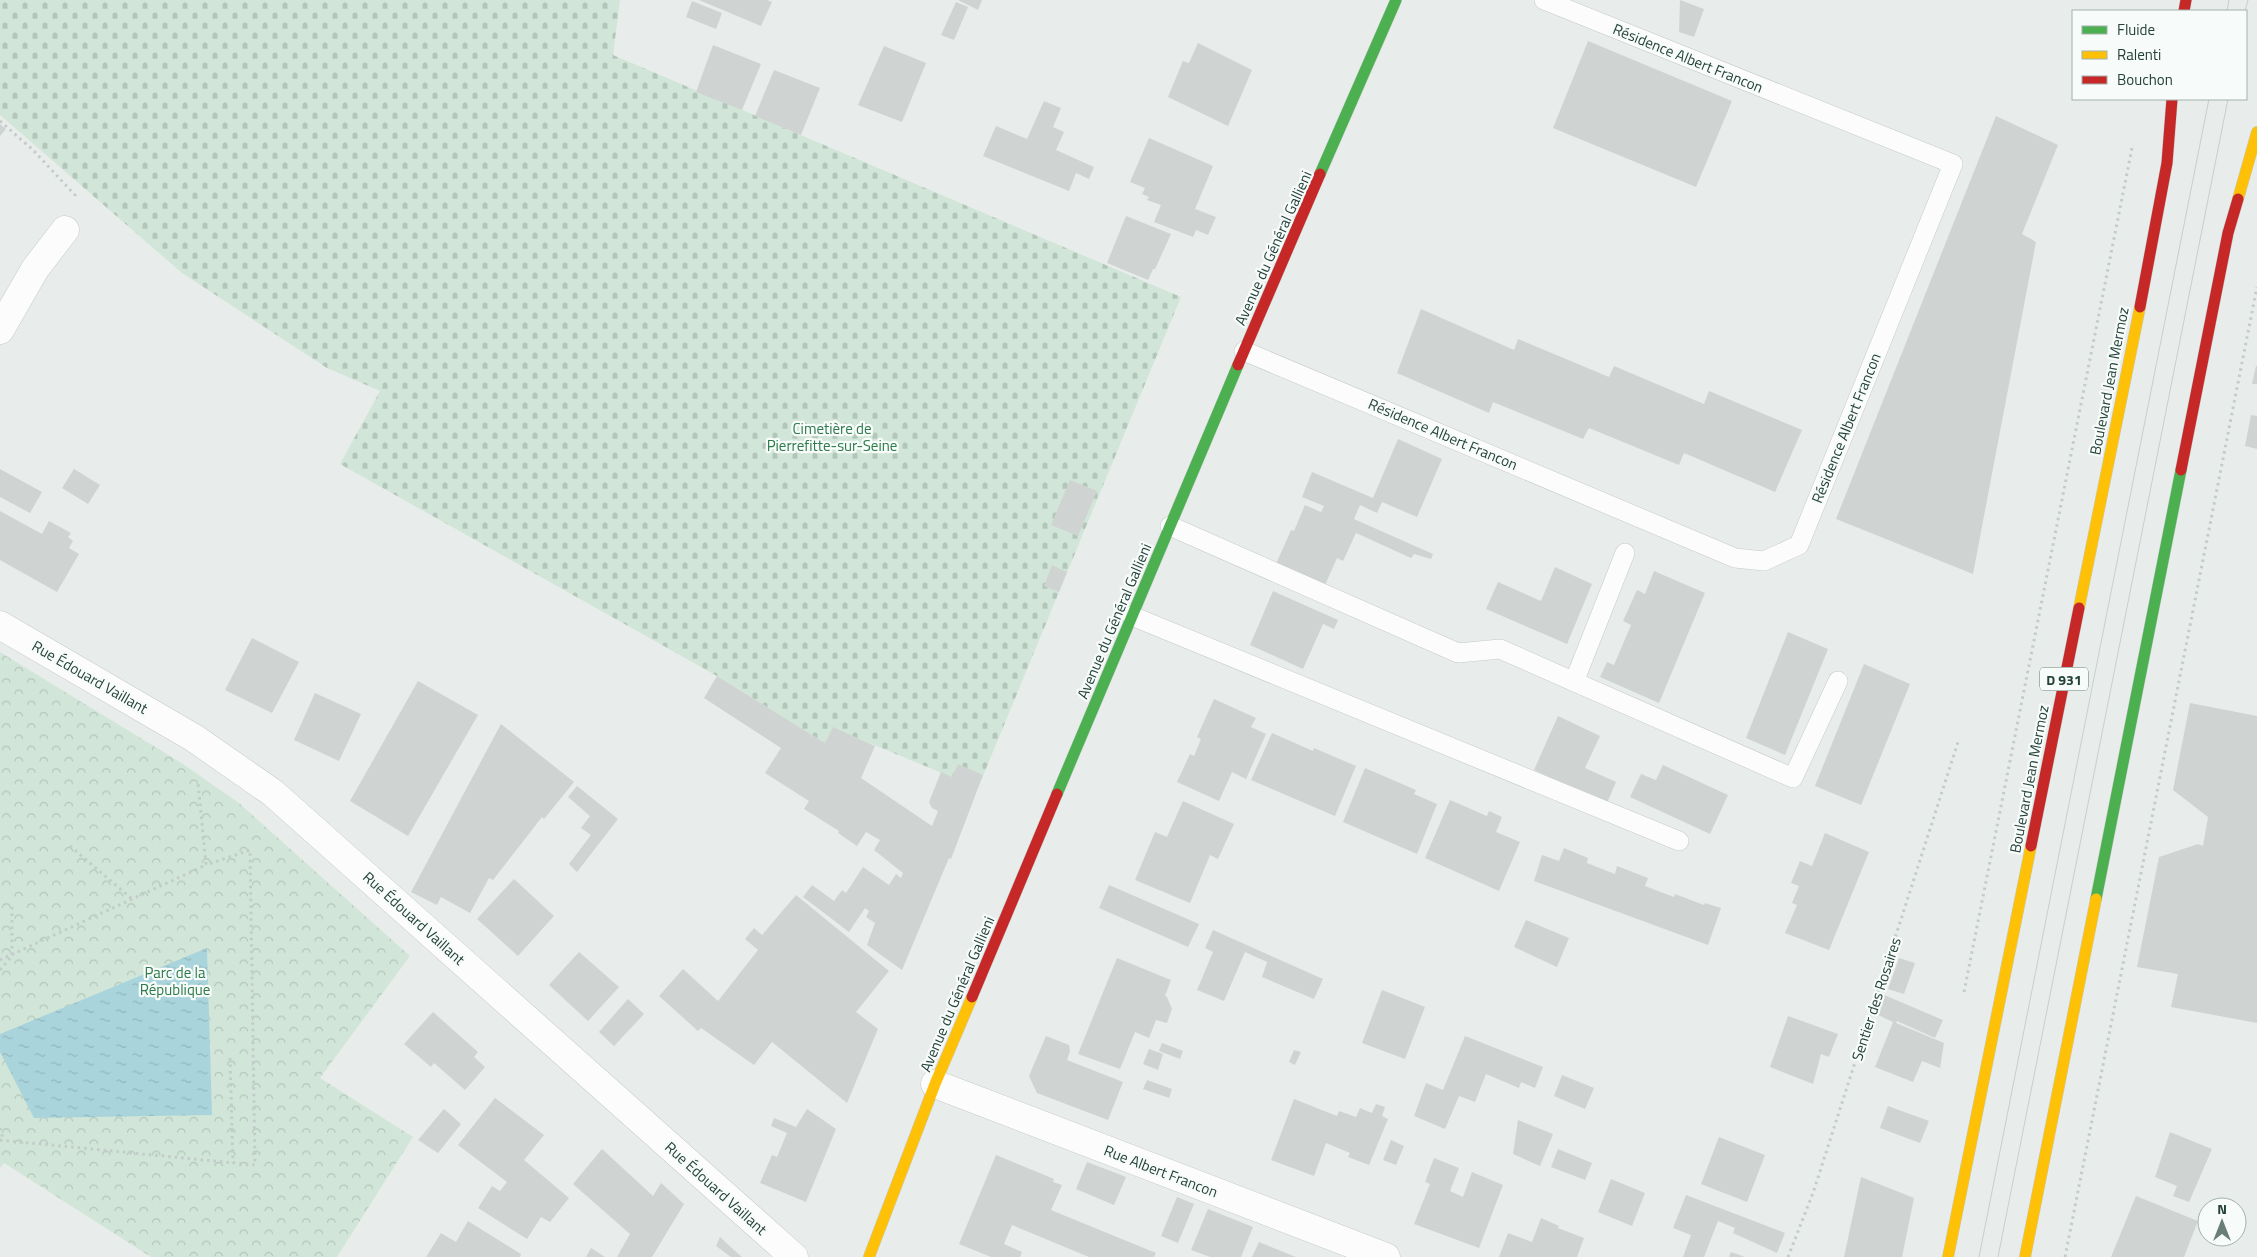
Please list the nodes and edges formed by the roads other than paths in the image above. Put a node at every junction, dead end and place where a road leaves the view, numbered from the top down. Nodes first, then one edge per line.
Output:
1 (1396, 0) edge
2 (1544, 0) edge
3 (2172, 100) edge
4 (2257, 132) edge
5 (64, 230) road end
6 (0, 330) edge
7 (1244, 351) junction
8 (1170, 526) junction
9 (1625, 553) dead end
10 (1132, 616) junction
11 (0, 624) edge
12 (1838, 681) dead end
13 (1574, 682) junction
14 (1679, 841) dead end
15 (935, 1084) junction
16 (794, 1257) edge
17 (869, 1257) edge
18 (1386, 1257) edge
19 (1948, 1257) edge
20 (2025, 1257) edge

1 - 7 main road, Avenue du Général Gallieni
2 - 7 lane, Résidence Albert Francon
3 - 19 main road, Boulevard Jean Mermoz / D 931
4 - 20 main road
5 - 6 street
7 - 8 main road, Avenue du Général Gallieni
8 - 10 main road, Avenue du Général Gallieni
8 - 13 lane
9 - 13 lane
10 - 14 lane
10 - 15 main road, Avenue du Général Gallieni
11 - 16 street, Rue Édouard Vaillant
12 - 13 lane
15 - 17 main road, Avenue du Général Gallieni
15 - 18 street, Rue Albert Francon

